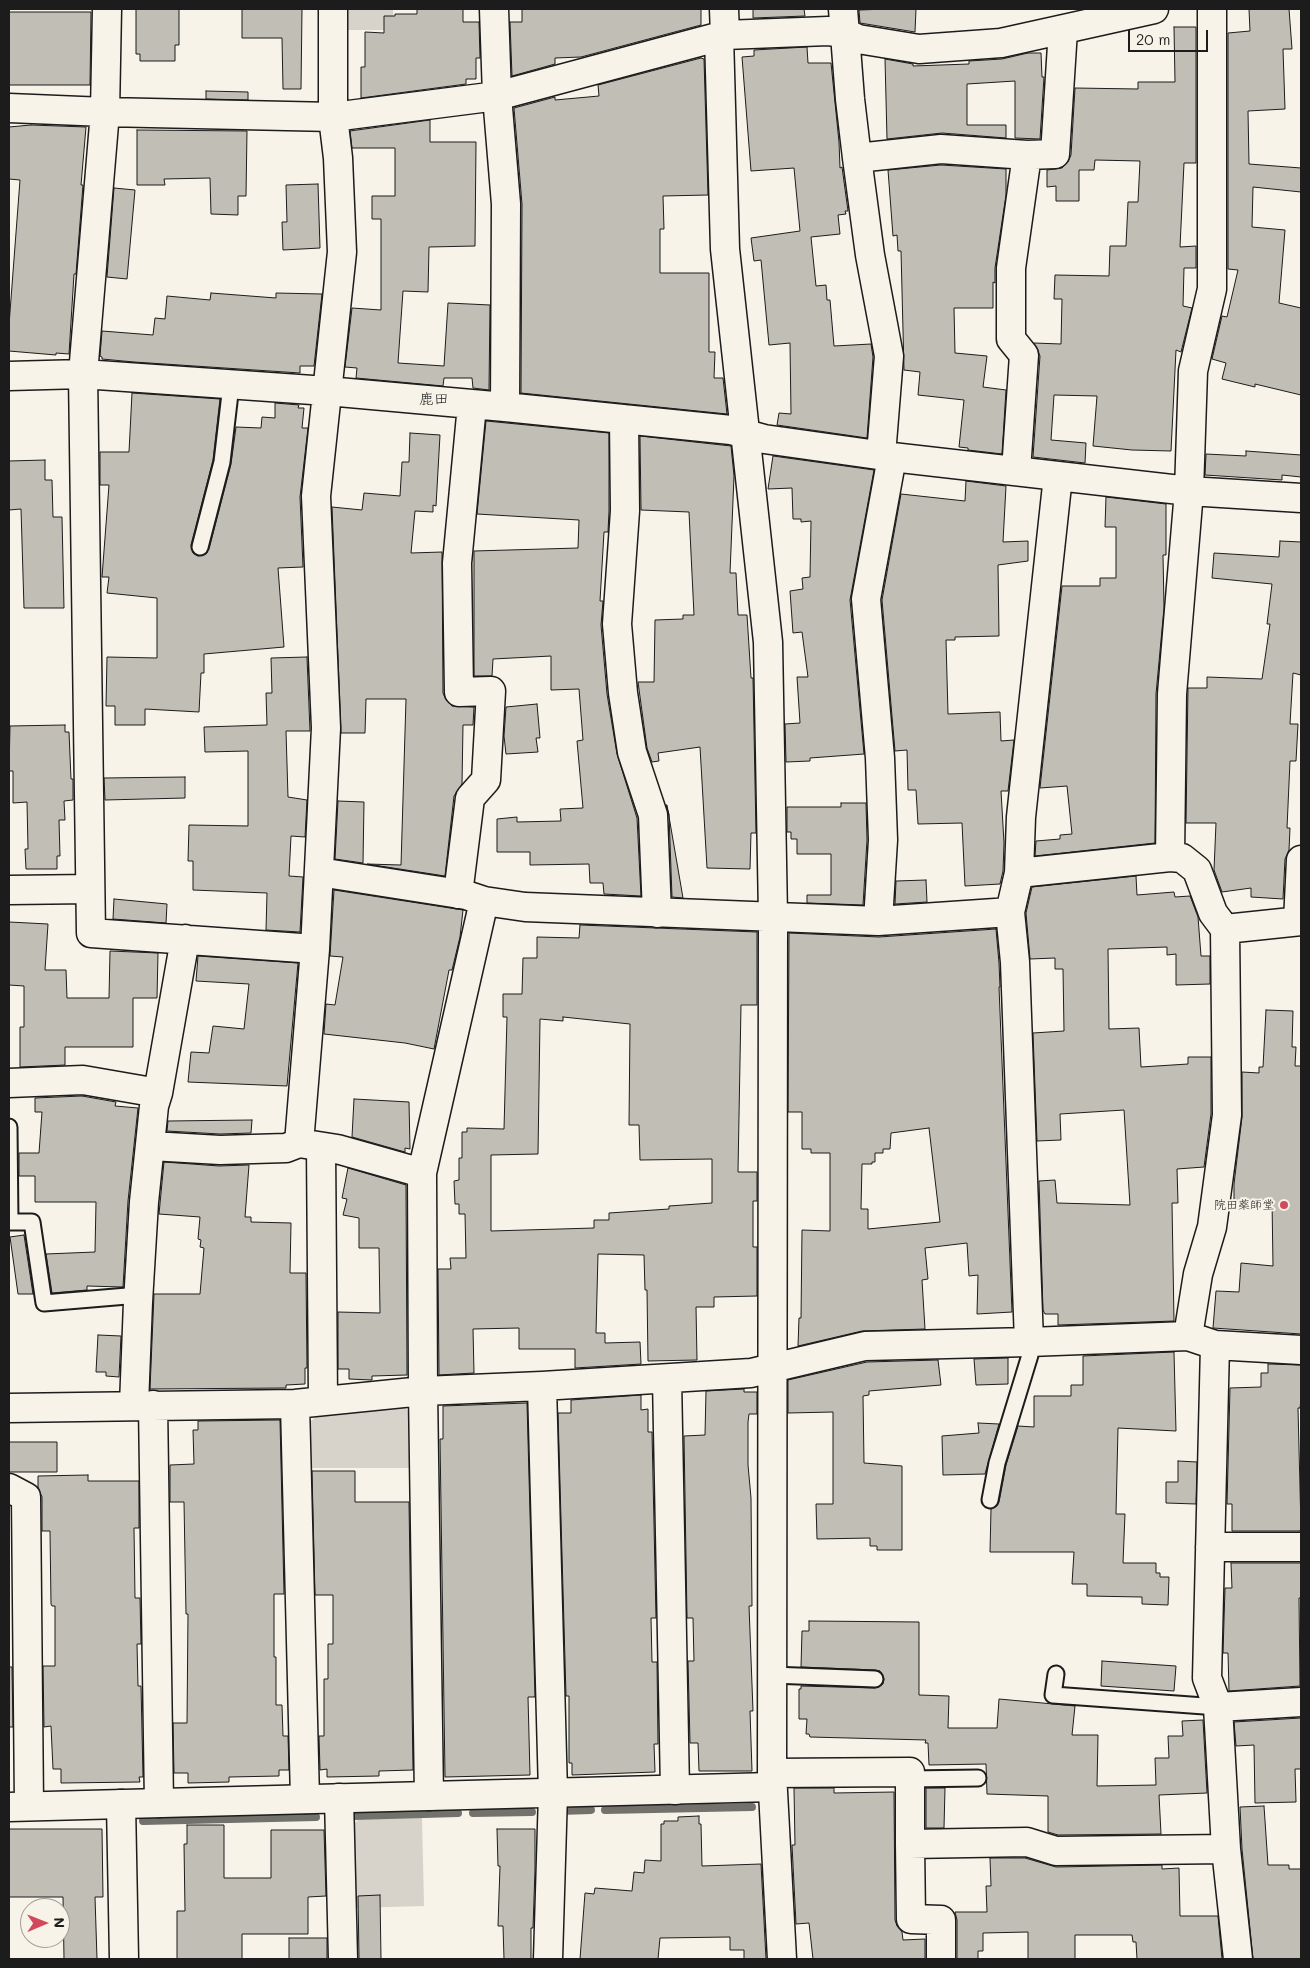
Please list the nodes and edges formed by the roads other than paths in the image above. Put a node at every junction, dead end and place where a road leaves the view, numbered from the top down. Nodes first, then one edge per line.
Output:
1 (107, 9) edge
2 (333, 9) edge
3 (494, 9) edge
4 (1154, 9) edge
5 (1212, 9) edge
6 (844, 21) edge
7 (723, 26) edge
8 (1063, 30) junction
9 (497, 96) junction
10 (9, 108) edge
11 (105, 112) junction
12 (333, 117) junction
13 (1027, 154) junction
14 (857, 158) junction
15 (83, 374) junction
16 (9, 376) edge
17 (231, 385) junction
18 (328, 392) junction
19 (472, 405) junction
20 (505, 407) junction
21 (624, 419) junction
22 (747, 434) junction
23 (887, 456) junction
24 (1016, 471) junction
25 (1058, 476) junction
26 (1189, 491) junction
27 (1301, 498) edge
28 (200, 547) dead end
29 (1170, 857) junction
30 (1301, 860) edge
31 (319, 872) junction
32 (1020, 873) junction
33 (90, 889) junction
34 (9, 890) edge
35 (458, 894) junction
36 (484, 901) junction
37 (1010, 912) junction
38 (657, 913) junction
39 (772, 916) junction
40 (878, 921) junction
41 (1300, 921) edge
42 (1225, 929) junction
43 (185, 939) junction
44 (315, 949) junction
45 (9, 1083) edge
46 (158, 1093) junction
47 (9, 1127) edge
48 (310, 1145) junction
49 (151, 1146) junction
50 (422, 1174) junction
51 (139, 1295) junction
52 (1188, 1336) junction
53 (1030, 1342) junction
54 (1215, 1345) junction
55 (1301, 1350) edge
56 (772, 1369) junction
57 (667, 1378) junction
58 (542, 1386) junction
59 (423, 1391) junction
60 (323, 1401) junction
61 (295, 1404) junction
62 (143, 1405) junction
63 (9, 1408) edge
64 (9, 1488) edge
65 (990, 1500) dead end
66 (1210, 1547) junction
67 (1301, 1547) edge
68 (1056, 1674) dead end
69 (772, 1675) junction
70 (875, 1679) dead end
71 (1301, 1702) edge
72 (1218, 1707) junction
73 (978, 1778) dead end
74 (909, 1779) junction
75 (772, 1780) junction
76 (676, 1790) junction
77 (553, 1793) junction
78 (429, 1796) junction
79 (339, 1798) junction
80 (306, 1799) junction
81 (159, 1803) junction
82 (121, 1804) junction
83 (19, 1806) edge
84 (910, 1844) junction
85 (1226, 1850) junction
86 (124, 1959) edge
87 (343, 1959) edge
88 (548, 1959) edge
89 (782, 1959) edge
90 (941, 1959) edge
91 (1238, 1959) edge

1 - 11 street
2 - 12 street
3 - 9 street
4 - 8 street
5 - 26 street
6 - 7 street
6 - 8 street
6 - 14 street
7 - 9 street
7 - 22 street
8 - 13 street
9 - 12 street
9 - 20 street
10 - 11 street
11 - 12 street
11 - 15 street
12 - 18 street
13 - 14 street
13 - 24 street
14 - 23 street
15 - 16 street
15 - 17 street
15 - 33 street
17 - 18 street
17 - 28 lane
18 - 19 street
18 - 31 street
19 - 20 street
19 - 35 street
20 - 21 street
21 - 22 street
21 - 38 street
22 - 23 street
22 - 39 street
23 - 24 street
23 - 40 street
24 - 25 street
25 - 26 street
25 - 32 street
26 - 27 street
26 - 29 street
29 - 32 street
29 - 42 street
30 - 41 street
31 - 35 street
31 - 44 street
32 - 37 street
33 - 34 street
33 - 43 street
35 - 36 street
36 - 38 street
36 - 50 street
37 - 40 street
37 - 53 street
38 - 39 street
39 - 40 street
39 - 56 street
41 - 42 street
42 - 52 street
43 - 44 street
43 - 46 street
44 - 48 street
45 - 46 street
46 - 49 street
47 - 51 lane
48 - 49 street
48 - 50 street
48 - 60 street
49 - 51 street
50 - 59 street
51 - 62 street
52 - 53 street
52 - 54 street
53 - 56 street
53 - 65 lane
54 - 55 street
54 - 66 street
56 - 57 street
56 - 69 street
57 - 58 street
57 - 76 street
58 - 59 street
58 - 77 street
59 - 60 street
59 - 78 street
60 - 61 street
61 - 62 street
61 - 80 street
62 - 63 street
62 - 81 street
64 - 83 street
66 - 67 street
66 - 72 street
68 - 72 lane
69 - 70 lane
69 - 75 street
71 - 72 street
72 - 85 street
73 - 74 lane
74 - 75 street
74 - 84 street
75 - 76 street
75 - 89 street
76 - 77 street
77 - 78 street
77 - 88 street
78 - 79 street
79 - 80 street
79 - 87 street
80 - 81 street
81 - 82 street
82 - 83 street
82 - 86 street
84 - 85 street
84 - 90 street
85 - 91 street

